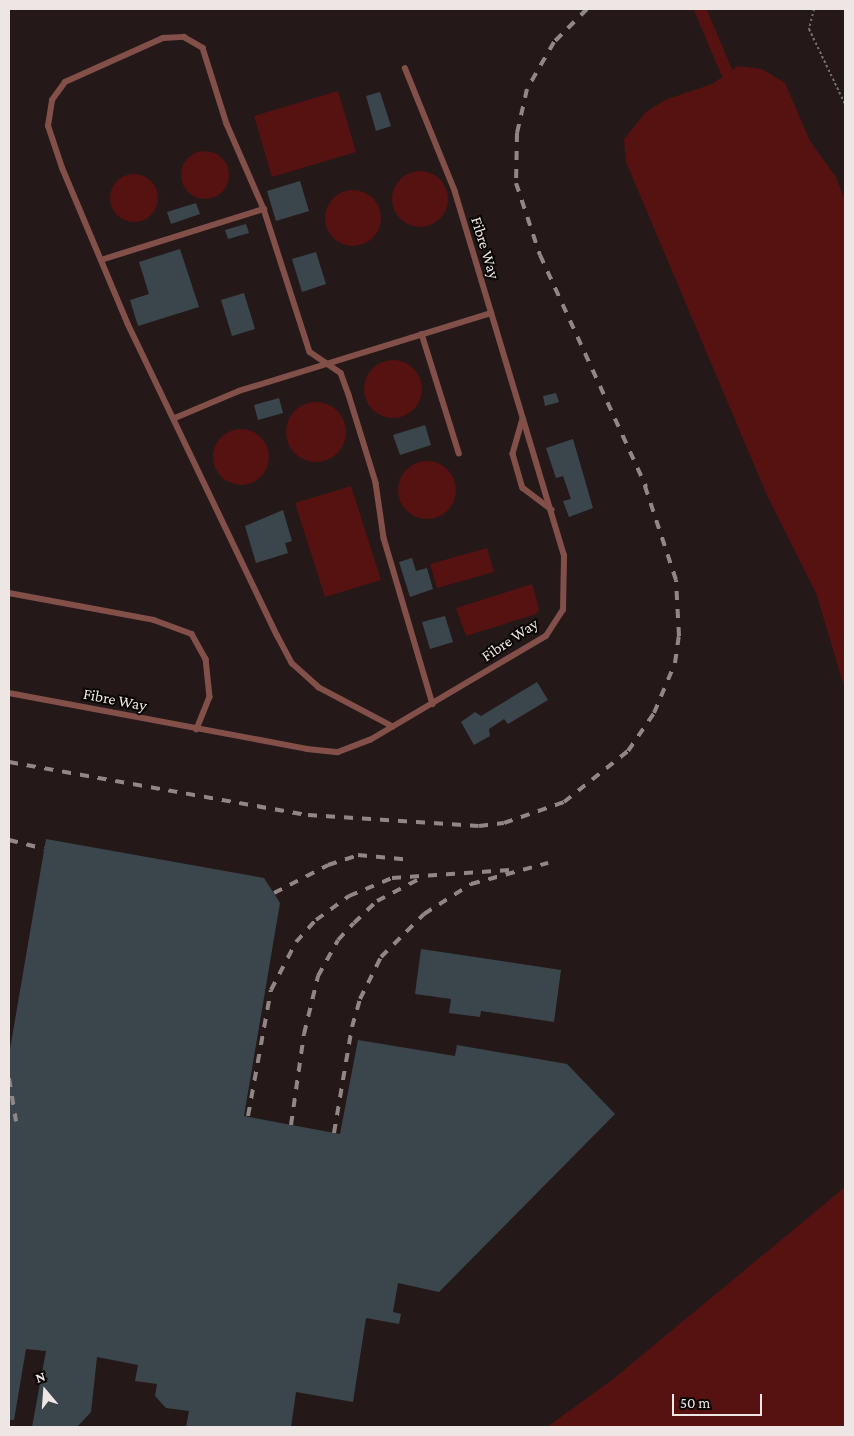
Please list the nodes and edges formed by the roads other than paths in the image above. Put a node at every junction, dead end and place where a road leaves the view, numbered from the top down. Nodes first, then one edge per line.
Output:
1 (405, 69) dead end
2 (264, 209) junction
3 (101, 260) junction
4 (491, 313) junction
5 (422, 334) junction
6 (325, 363) junction
7 (175, 418) junction
8 (523, 418) junction
9 (459, 453) dead end
10 (552, 510) junction
11 (9, 593) edge
12 (9, 693) edge
13 (433, 704) junction
14 (393, 727) junction
15 (197, 729) junction

1 - 4 lane, Fibre Way
2 - 3 lane
2 - 3 lane
2 - 6 lane
3 - 7 lane
4 - 5 lane
4 - 8 lane, Fibre Way
5 - 6 lane
5 - 9 lane
6 - 7 lane
6 - 13 lane
7 - 14 lane
8 - 10 lane, Fibre Way
8 - 10 lane
10 - 13 lane, Fibre Way
11 - 15 lane
12 - 15 lane, Fibre Way
13 - 14 lane, Fibre Way
14 - 15 lane, Fibre Way

